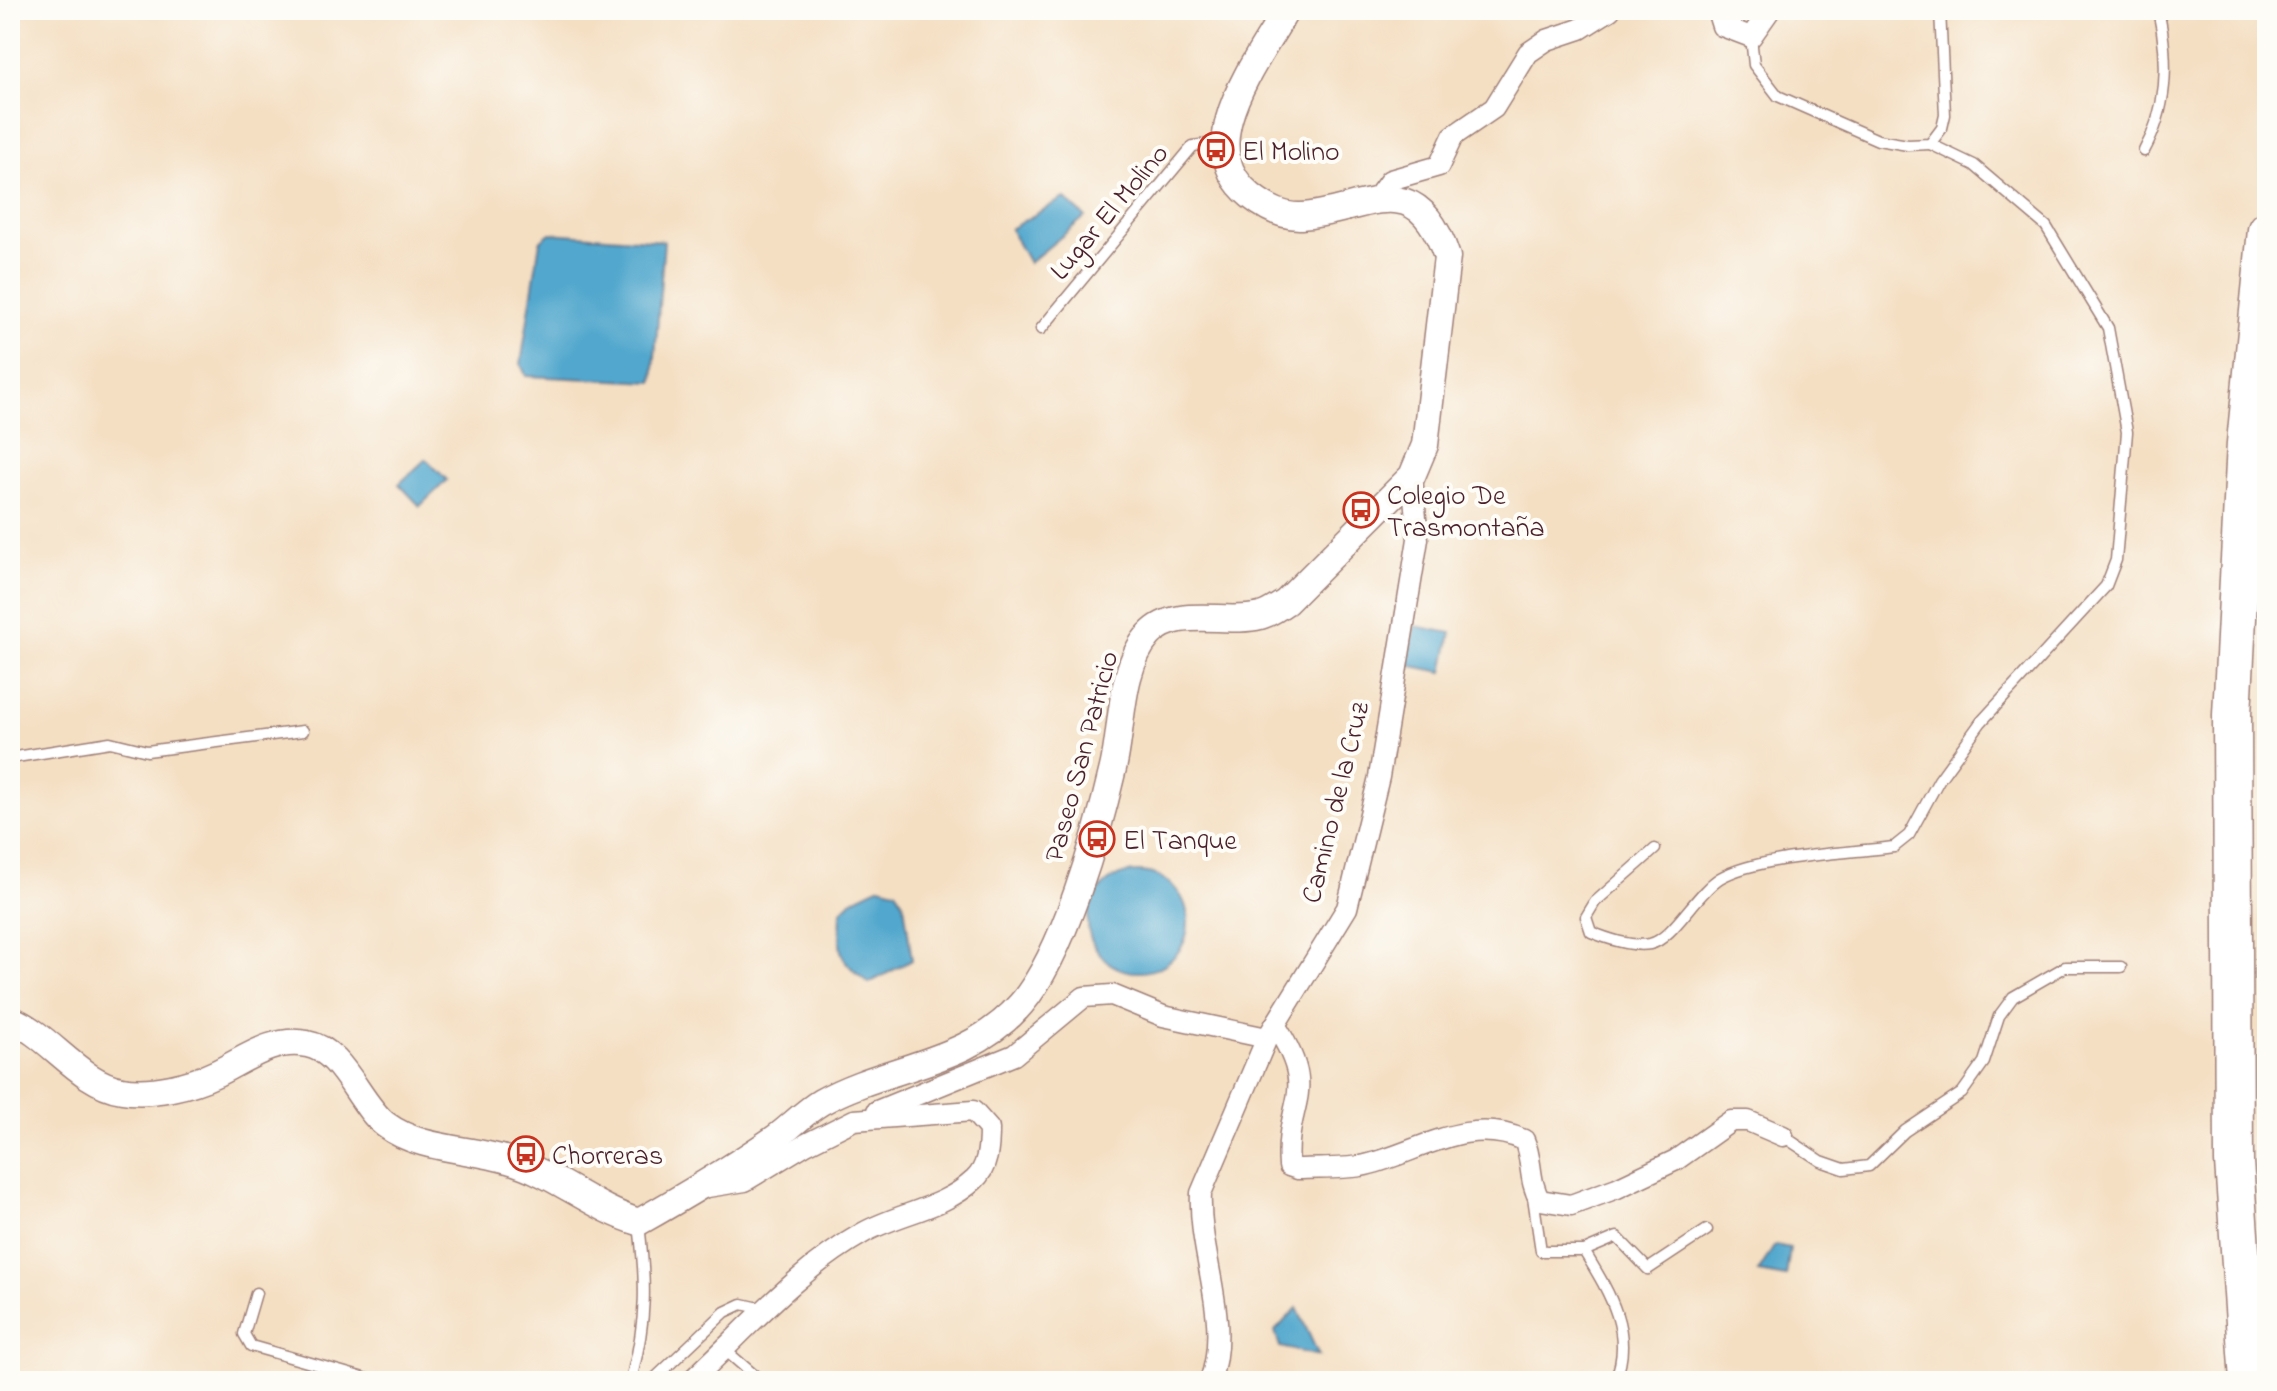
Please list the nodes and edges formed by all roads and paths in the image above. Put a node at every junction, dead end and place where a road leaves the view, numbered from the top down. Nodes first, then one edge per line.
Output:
1 (1286, 10) edge
2 (1610, 10) edge
3 (1717, 10) edge
4 (1770, 10) edge
5 (1940, 10) edge
6 (2158, 10) edge
7 (1751, 37) junction
8 (1223, 142) junction
9 (1930, 144) junction
10 (2144, 151) dead end
11 (1377, 198) junction
12 (2267, 230) edge
13 (1041, 329) dead end
14 (1412, 476) junction
15 (303, 731) dead end
16 (10, 758) edge
17 (1655, 849) dead end
18 (2121, 967) dead end
19 (10, 1019) edge
20 (1271, 1031) junction
21 (854, 1120) junction
22 (1783, 1136) joint
23 (1532, 1188) junction
24 (697, 1189) junction
25 (639, 1222) junction
26 (1707, 1230) dead end
27 (1584, 1251) junction
28 (256, 1293) dead end
29 (766, 1309) junction
30 (725, 1350) junction
31 (374, 1381) edge
32 (639, 1381) edge
33 (652, 1381) edge
34 (691, 1381) edge
35 (761, 1381) edge
36 (1210, 1381) edge
37 (1615, 1381) edge
38 (2249, 1381) edge

1 - 8 street
2 - 11 street
3 - 7 street
4 - 7 street
5 - 9 lane
6 - 10 lane
7 - 9 lane
8 - 11 street
8 - 13 lane, Lugar El Molino
9 - 17 lane
11 - 14 street, Camino de la Cruz
12 - 38 highway
14 - 20 street, Camino de la Cruz
14 - 24 street, Paseo San Patricio
15 - 16 lane
18 - 22 lane
19 - 25 street
20 - 21 street
20 - 23 street
20 - 36 street, Camino de la Cruz
21 - 24 street
21 - 29 street
22 - 23 street
23 - 27 lane
24 - 25 street, Paseo San Patricio
25 - 32 lane
26 - 27 lane
27 - 37 lane
28 - 31 lane
29 - 30 street
29 - 33 lane
30 - 34 street
30 - 35 lane

